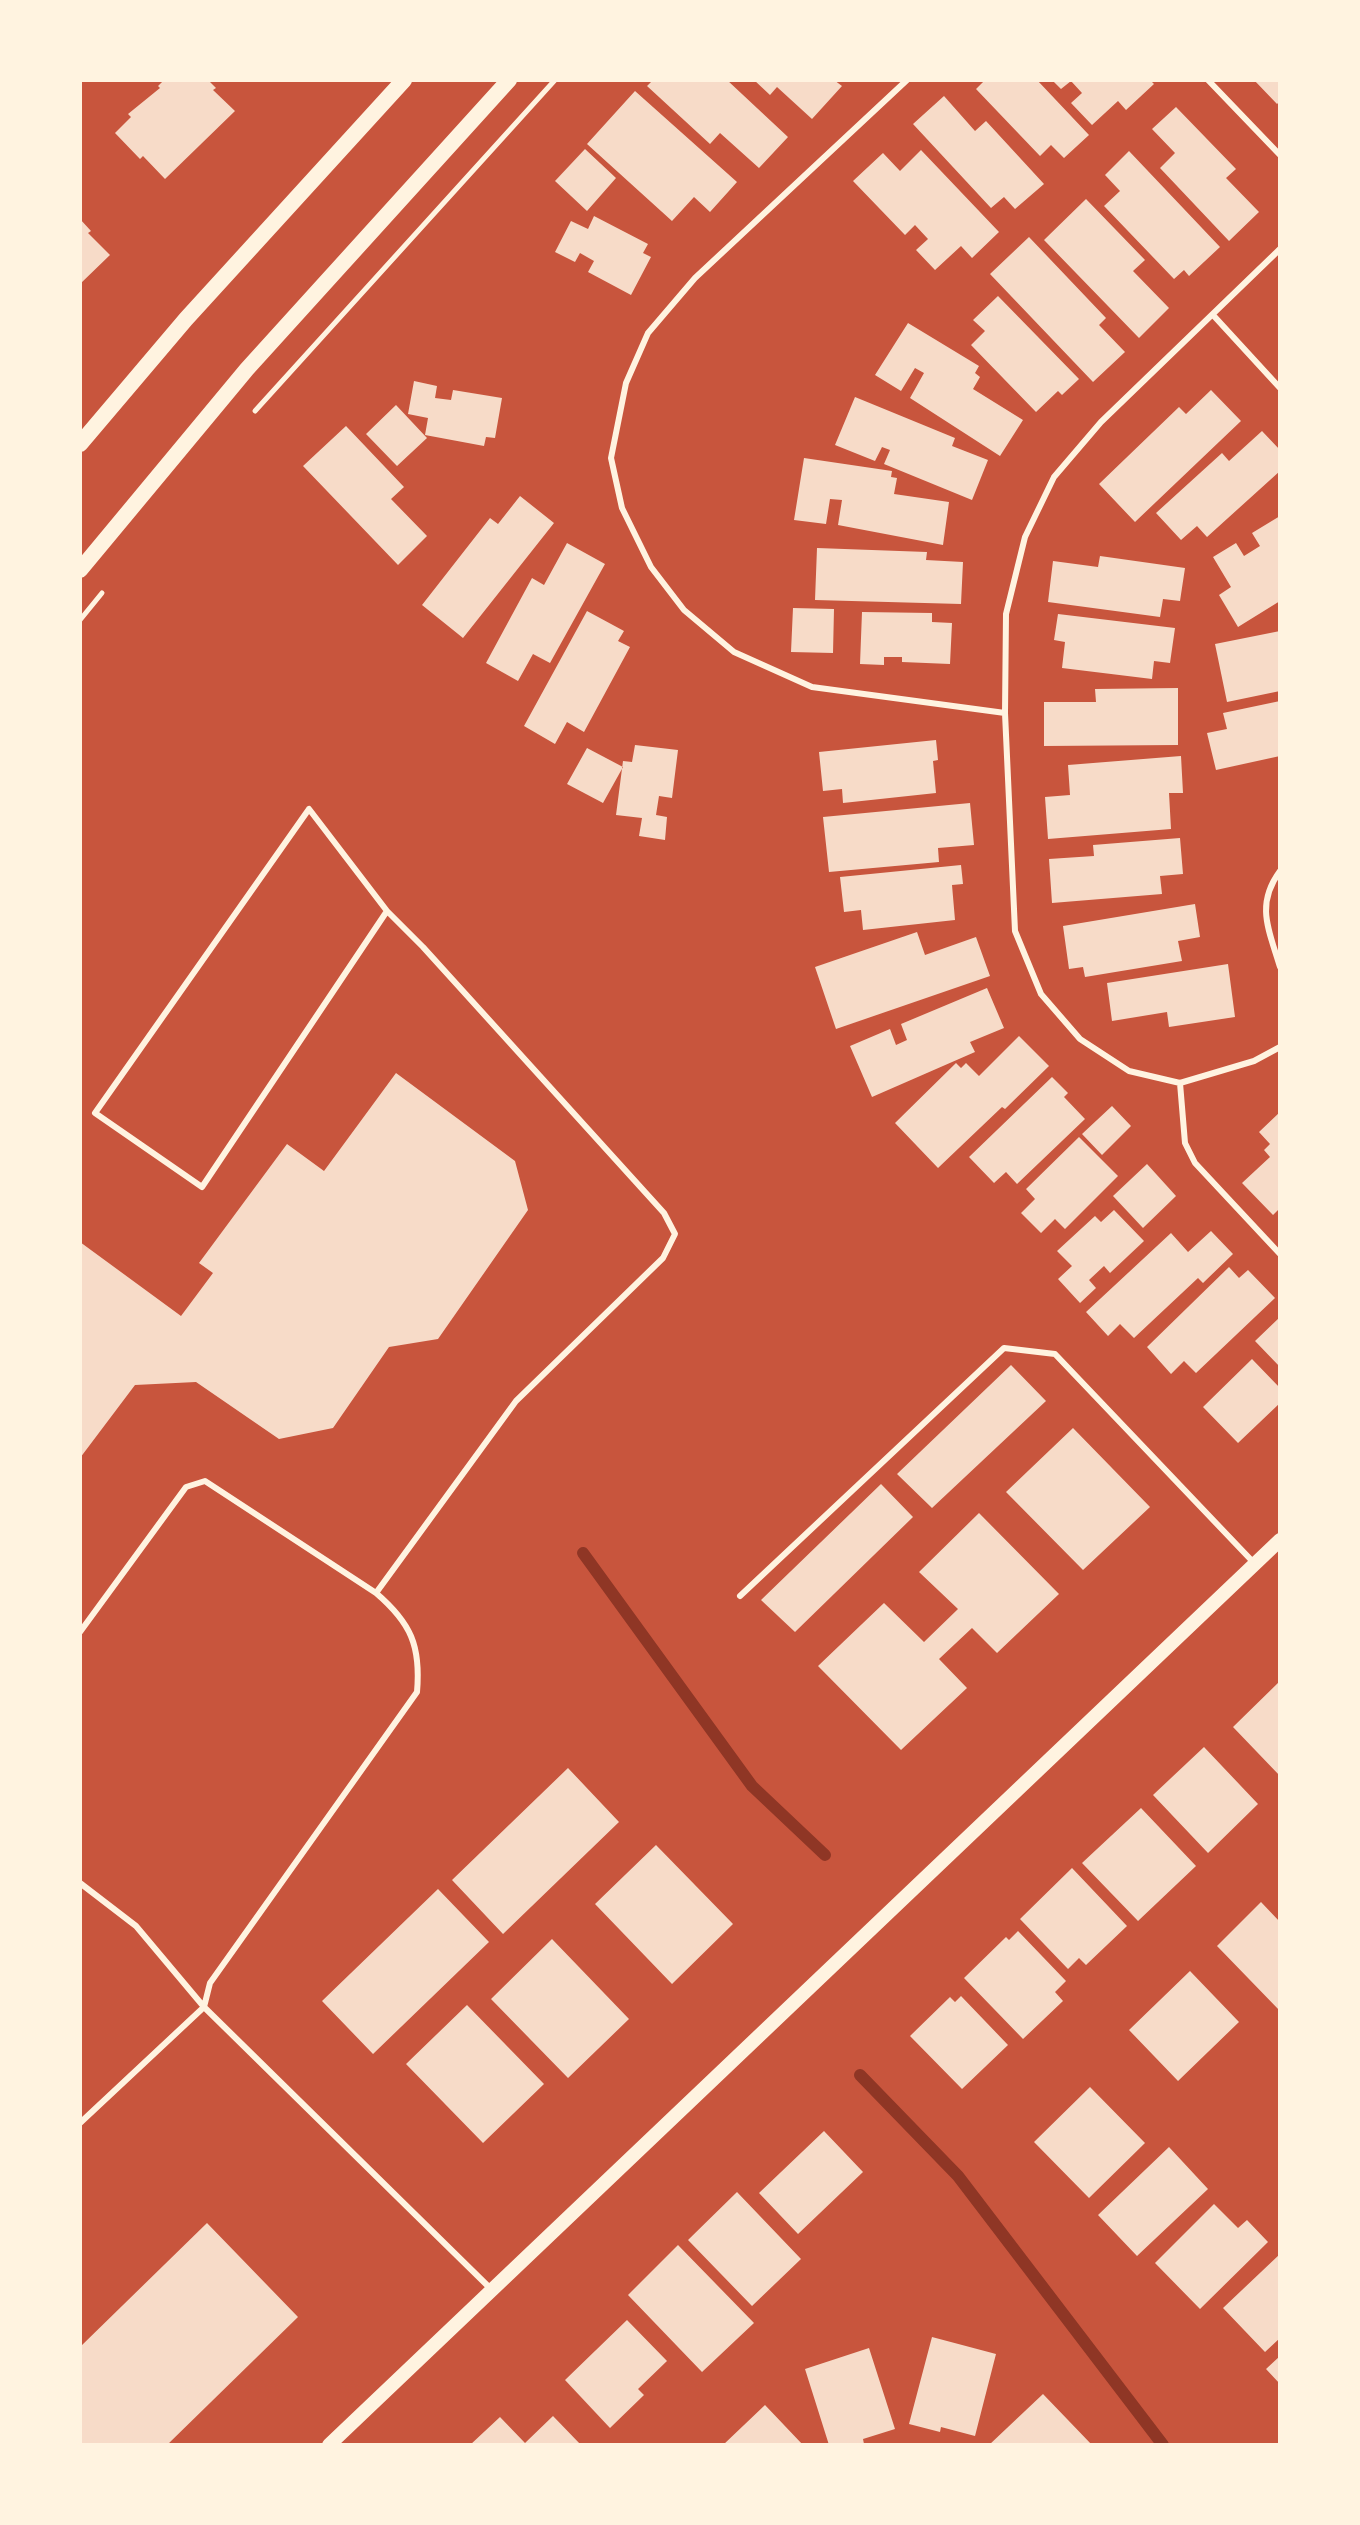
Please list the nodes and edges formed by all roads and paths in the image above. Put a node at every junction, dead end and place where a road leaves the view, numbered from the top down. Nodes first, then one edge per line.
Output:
1 (404, 80) edge
2 (509, 80) edge
3 (555, 80) edge
4 (907, 80) edge
5 (1208, 80) edge
6 (1280, 155) edge
7 (1280, 249) edge
8 (1213, 315) junction
9 (1280, 388) edge
10 (250, 416) dead end
11 (80, 444) edge
12 (80, 570) edge
13 (107, 586) dead end
14 (80, 620) edge
15 (1005, 713) junction
16 (1280, 871) edge
17 (387, 911) junction
18 (1280, 967) edge
19 (1280, 1047) edge
20 (1180, 1083) junction
21 (1280, 1254) edge
22 (1280, 1540) edge
23 (1255, 1564) junction
24 (376, 1593) junction
25 (740, 1596) dead end
26 (80, 1632) edge
27 (80, 1883) edge
28 (204, 2007) junction
29 (80, 2123) edge
30 (492, 2290) junction
31 (329, 2445) edge

1 - 11 main road
2 - 12 main road
3 - 10 path
4 - 15 lane
5 - 6 lane
7 - 8 lane
8 - 9 lane
8 - 15 lane
13 - 14 path
15 - 20 lane
16 - 18 lane
17 - 17 lane
17 - 24 lane
19 - 20 lane
20 - 21 lane
22 - 23 street
23 - 25 lane
23 - 30 street
24 - 26 lane
24 - 28 lane
27 - 28 lane
28 - 29 lane
28 - 30 lane
30 - 31 street

